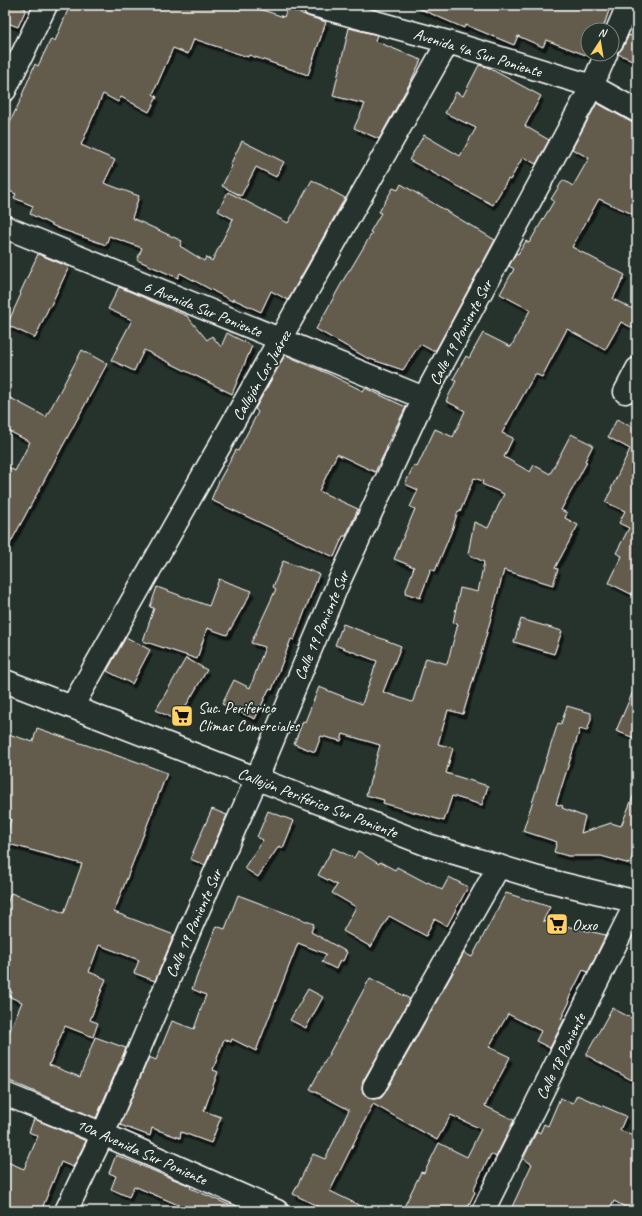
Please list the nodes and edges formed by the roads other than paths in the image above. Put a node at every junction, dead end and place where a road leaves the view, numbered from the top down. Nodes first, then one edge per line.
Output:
1 (46, 5) edge
2 (314, 5) edge
3 (628, 5) edge
4 (620, 24) edge
5 (448, 42) junction
6 (602, 62) edge
7 (592, 86) junction
8 (5, 90) edge
9 (637, 111) edge
10 (5, 227) edge
11 (280, 340) junction
12 (637, 369) edge
13 (625, 392) dead end
14 (424, 398) junction
15 (5, 681) edge
16 (72, 707) junction
17 (257, 778) junction
18 (499, 866) junction
19 (637, 902) edge
20 (374, 1087) dead end
21 (5, 1094) edge
22 (103, 1134) junction
23 (66, 1211) edge
24 (277, 1211) edge
25 (483, 1211) edge

1 - 8 street
2 - 5 street, Avenida 4a Sur Poniente
3 - 4 street
5 - 7 street, Avenida 4a Sur Poniente
5 - 11 street, Callejón Los Juárez
6 - 7 street, Calle 19 Poniente Sur
7 - 9 street, Avenida 4a Sur Poniente
7 - 14 street, Calle 19 Poniente Sur
10 - 11 street, 6 Avenida Sur Poniente
11 - 14 street, 6 Avenida Sur Poniente
11 - 16 street, Callejón Los Juárez
12 - 13 street
14 - 17 street, Calle 19 Poniente Sur
15 - 16 street, Callejón Periférico Sur Poniente
16 - 17 street, Callejón Periférico Sur Poniente
17 - 18 street, Callejón Periférico Sur Poniente
17 - 22 street, Calle 19 Poniente Sur
18 - 19 street, Callejón Periférico Sur Poniente
18 - 20 street
19 - 25 street, Calle 18 Poniente
21 - 22 street, 10a Avenida Sur Poniente
22 - 23 street, Calle 19 Poniente Sur
22 - 24 street, 10a Avenida Sur Poniente

